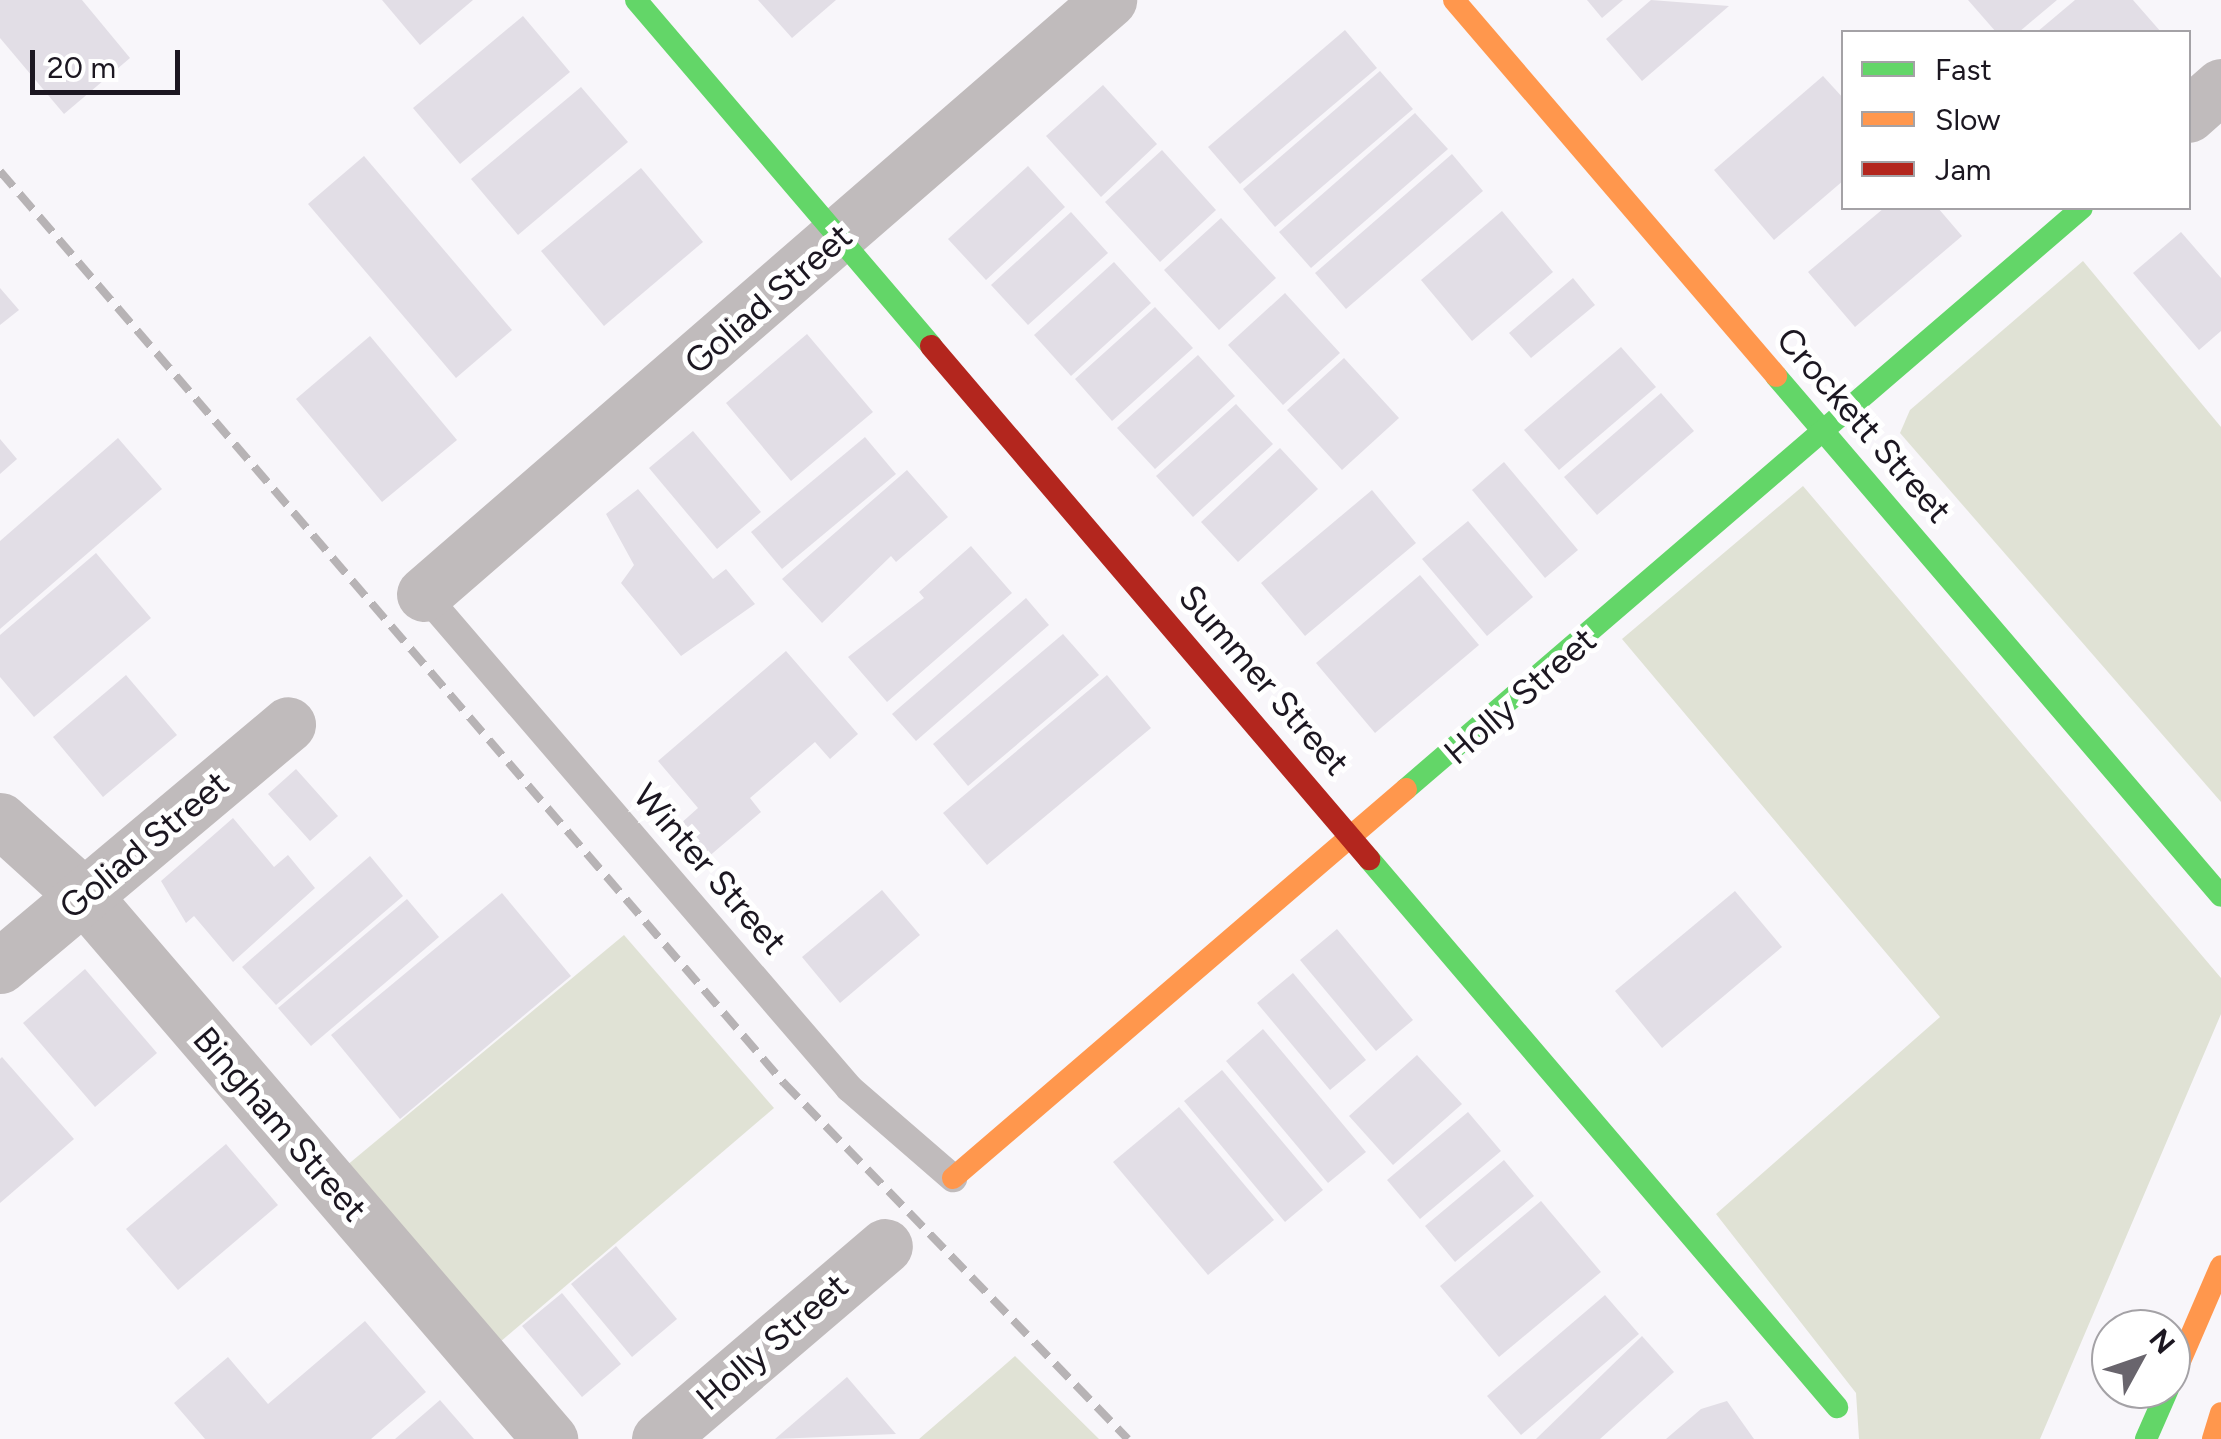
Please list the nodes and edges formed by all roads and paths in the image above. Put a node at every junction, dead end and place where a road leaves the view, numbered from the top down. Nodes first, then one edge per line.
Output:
1 (636, 0) edge
2 (1109, 0) edge
3 (1454, 0) edge
4 (2221, 86) edge
5 (2191, 111) edge
6 (2080, 210) edge
7 (840, 238) junction
8 (1824, 433) junction
9 (424, 594) joint
10 (288, 724) dead end
11 (0, 820) edge
12 (1354, 839) junction
13 (84, 896) junction
14 (2221, 896) edge
15 (0, 966) edge
16 (953, 1178) joint
17 (885, 1246) dead end
18 (2221, 1266) edge
19 (2191, 1336) edge
20 (1837, 1407) joint
21 (2159, 1409) edge
22 (2221, 1413) edge
23 (550, 1439) edge
24 (659, 1439) edge
25 (1824, 1439) edge
26 (2146, 1439) edge
27 (2213, 1439) edge

1 - 7 main road, Summer Street
2 - 7 street, Goliad Street
3 - 8 main road, Crockett Street
4 - 5 street
6 - 8 main road, Holly Street
7 - 9 street, Goliad Street
7 - 12 main road, Summer Street
8 - 12 main road, Holly Street
8 - 14 main road, Crockett Street
9 - 16 lane, Winter Street
10 - 13 street, Goliad Street
11 - 13 street, Bingham Street
12 - 16 main road, Holly Street
12 - 20 main road, Summer Street
13 - 15 street, Goliad Street
13 - 23 street, Bingham Street
17 - 24 street, Holly Street
18 - 19 main road
20 - 25 lane
21 - 26 main road
22 - 27 main road

